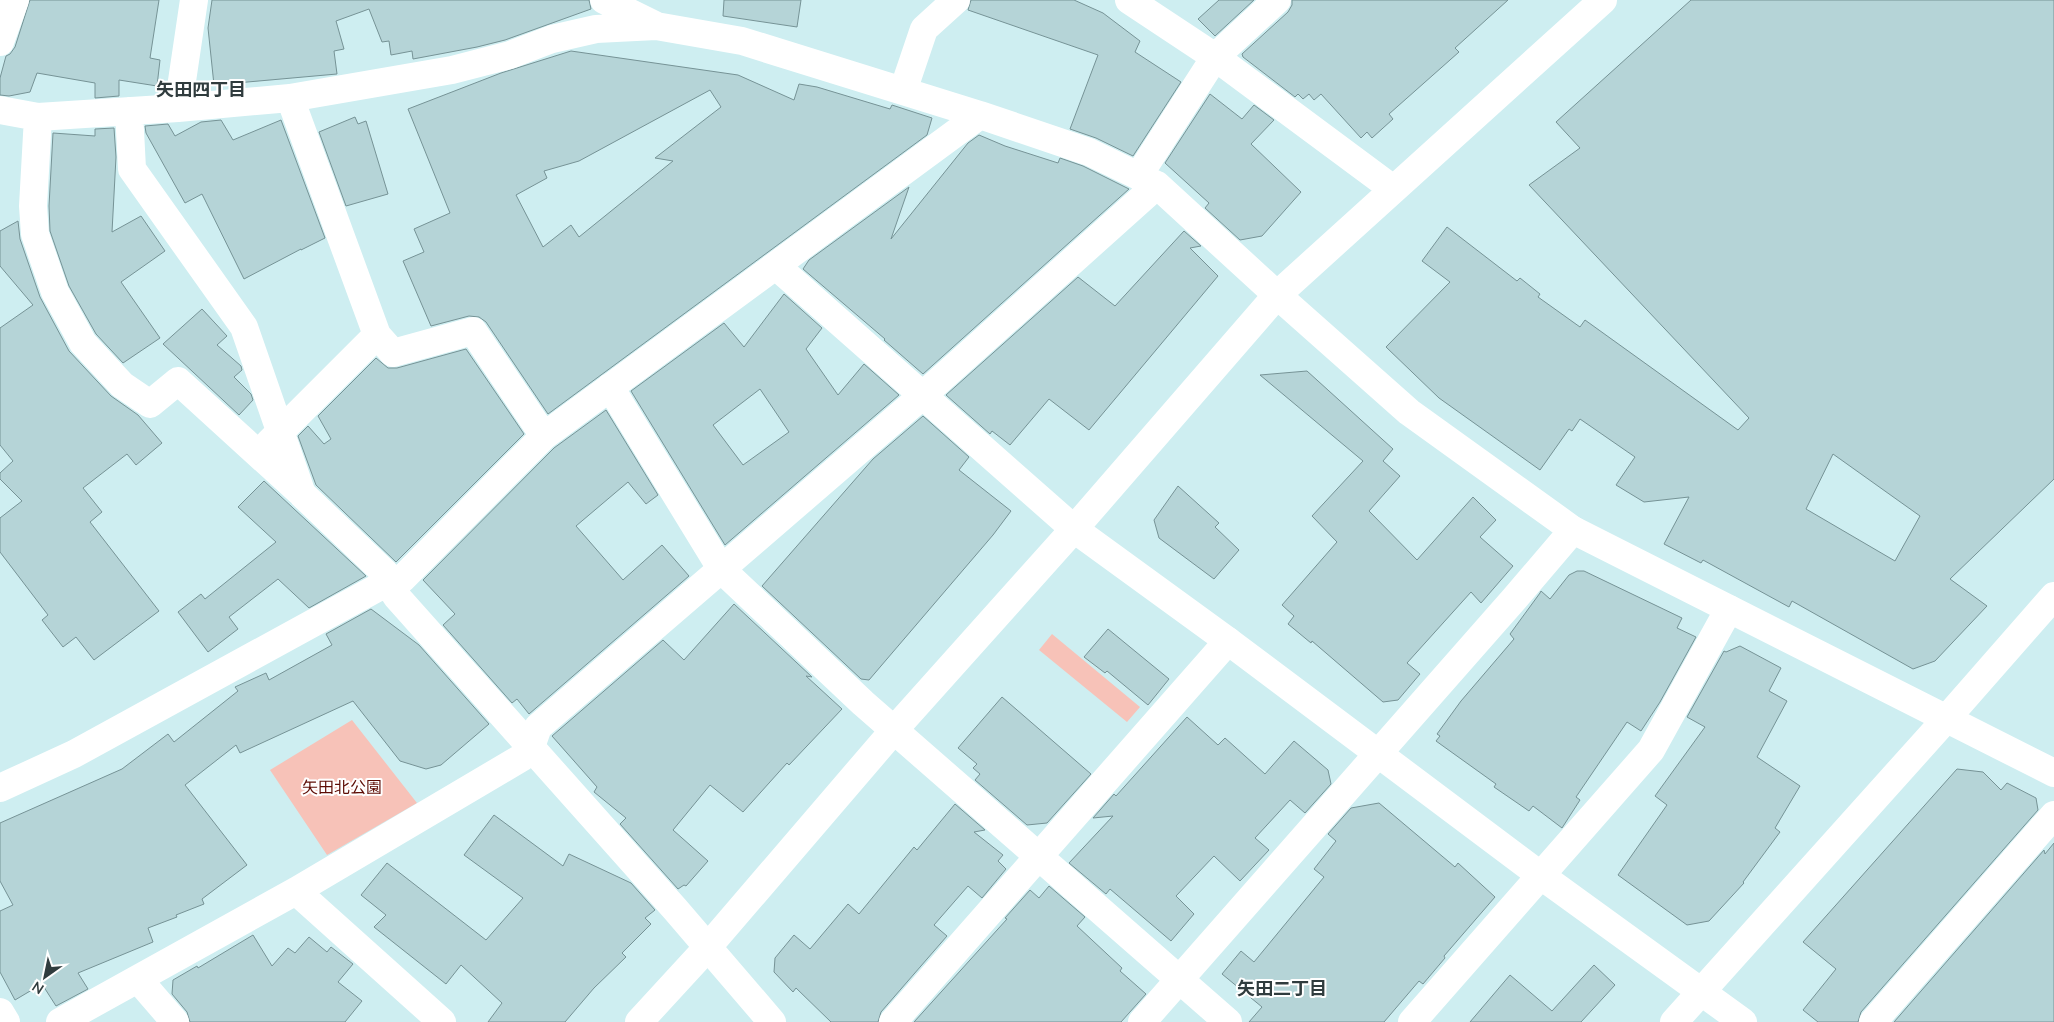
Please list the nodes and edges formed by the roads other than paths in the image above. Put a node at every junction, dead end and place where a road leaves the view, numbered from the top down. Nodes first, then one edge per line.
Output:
1 (15, 0) edge
2 (194, 0) edge
3 (604, 0) edge
4 (956, 0) edge
5 (1129, 0) edge
6 (1277, 0) edge
7 (1603, 0) edge
8 (656, 26) junction
9 (0, 42) edge
10 (1215, 57) junction
11 (903, 91) junction
12 (290, 98) junction
13 (178, 108) junction
14 (0, 110) edge
15 (129, 111) junction
16 (980, 115) junction
17 (38, 116) junction
18 (1148, 180) junction
19 (1393, 189) junction
20 (776, 266) junction
21 (1277, 295) junction
22 (377, 335) junction
23 (610, 386) junction
24 (922, 396) junction
25 (280, 432) junction
26 (544, 436) junction
27 (258, 454) junction
28 (302, 494) junction
29 (1074, 529) junction
30 (1573, 530) junction
31 (722, 570) junction
32 (389, 584) junction
33 (2054, 596) edge
34 (1729, 609) junction
35 (1228, 641) junction
36 (1947, 718) junction
37 (894, 730) junction
38 (531, 747) junction
39 (1376, 754) junction
40 (2054, 773) edge
41 (0, 788) edge
42 (2054, 815) edge
43 (1038, 857) junction
44 (1540, 875) junction
45 (296, 891) junction
46 (706, 948) junction
47 (138, 979) junction
48 (1179, 980) junction
49 (1702, 991) junction
50 (0, 1012) edge
51 (6, 1022) edge
52 (60, 1022) edge
53 (176, 1022) edge
54 (442, 1022) edge
55 (639, 1022) edge
56 (772, 1022) edge
57 (893, 1022) edge
58 (1142, 1022) edge
59 (1228, 1022) edge
60 (1412, 1022) edge
61 (1674, 1022) edge
62 (1743, 1022) edge
63 (1873, 1022) edge

1 - 9 street
2 - 13 street
3 - 8 street
4 - 11 street
5 - 10 street
6 - 10 street
7 - 19 street
8 - 11 street
8 - 12 street
10 - 18 street
10 - 19 street
11 - 16 street
12 - 13 street
12 - 22 street
13 - 15 street
14 - 17 street
15 - 17 street
15 - 25 street
16 - 18 street
16 - 20 street
17 - 27 street
18 - 21 street
18 - 24 street
19 - 21 street
20 - 23 street
20 - 24 street
21 - 29 street
21 - 30 street
22 - 25 street
22 - 26 street
23 - 26 street
23 - 31 street
24 - 29 street
24 - 31 street
25 - 27 street
25 - 28 street
26 - 32 street
27 - 28 street
28 - 32 street
29 - 35 street
29 - 37 street
30 - 34 street
30 - 39 street
31 - 37 street
31 - 38 street
32 - 38 street
32 - 41 street
33 - 36 street
34 - 36 street
34 - 44 street
35 - 39 street
35 - 43 street
36 - 40 street
36 - 49 street
37 - 43 street
37 - 46 street
38 - 45 street
38 - 46 street
39 - 44 street
39 - 48 street
42 - 63 street
43 - 48 street
43 - 57 street
44 - 49 street
44 - 60 street
45 - 47 street
45 - 54 street
46 - 55 street
46 - 56 street
47 - 52 street
47 - 53 street
48 - 58 street
48 - 59 street
49 - 61 street
49 - 62 street
50 - 51 street

